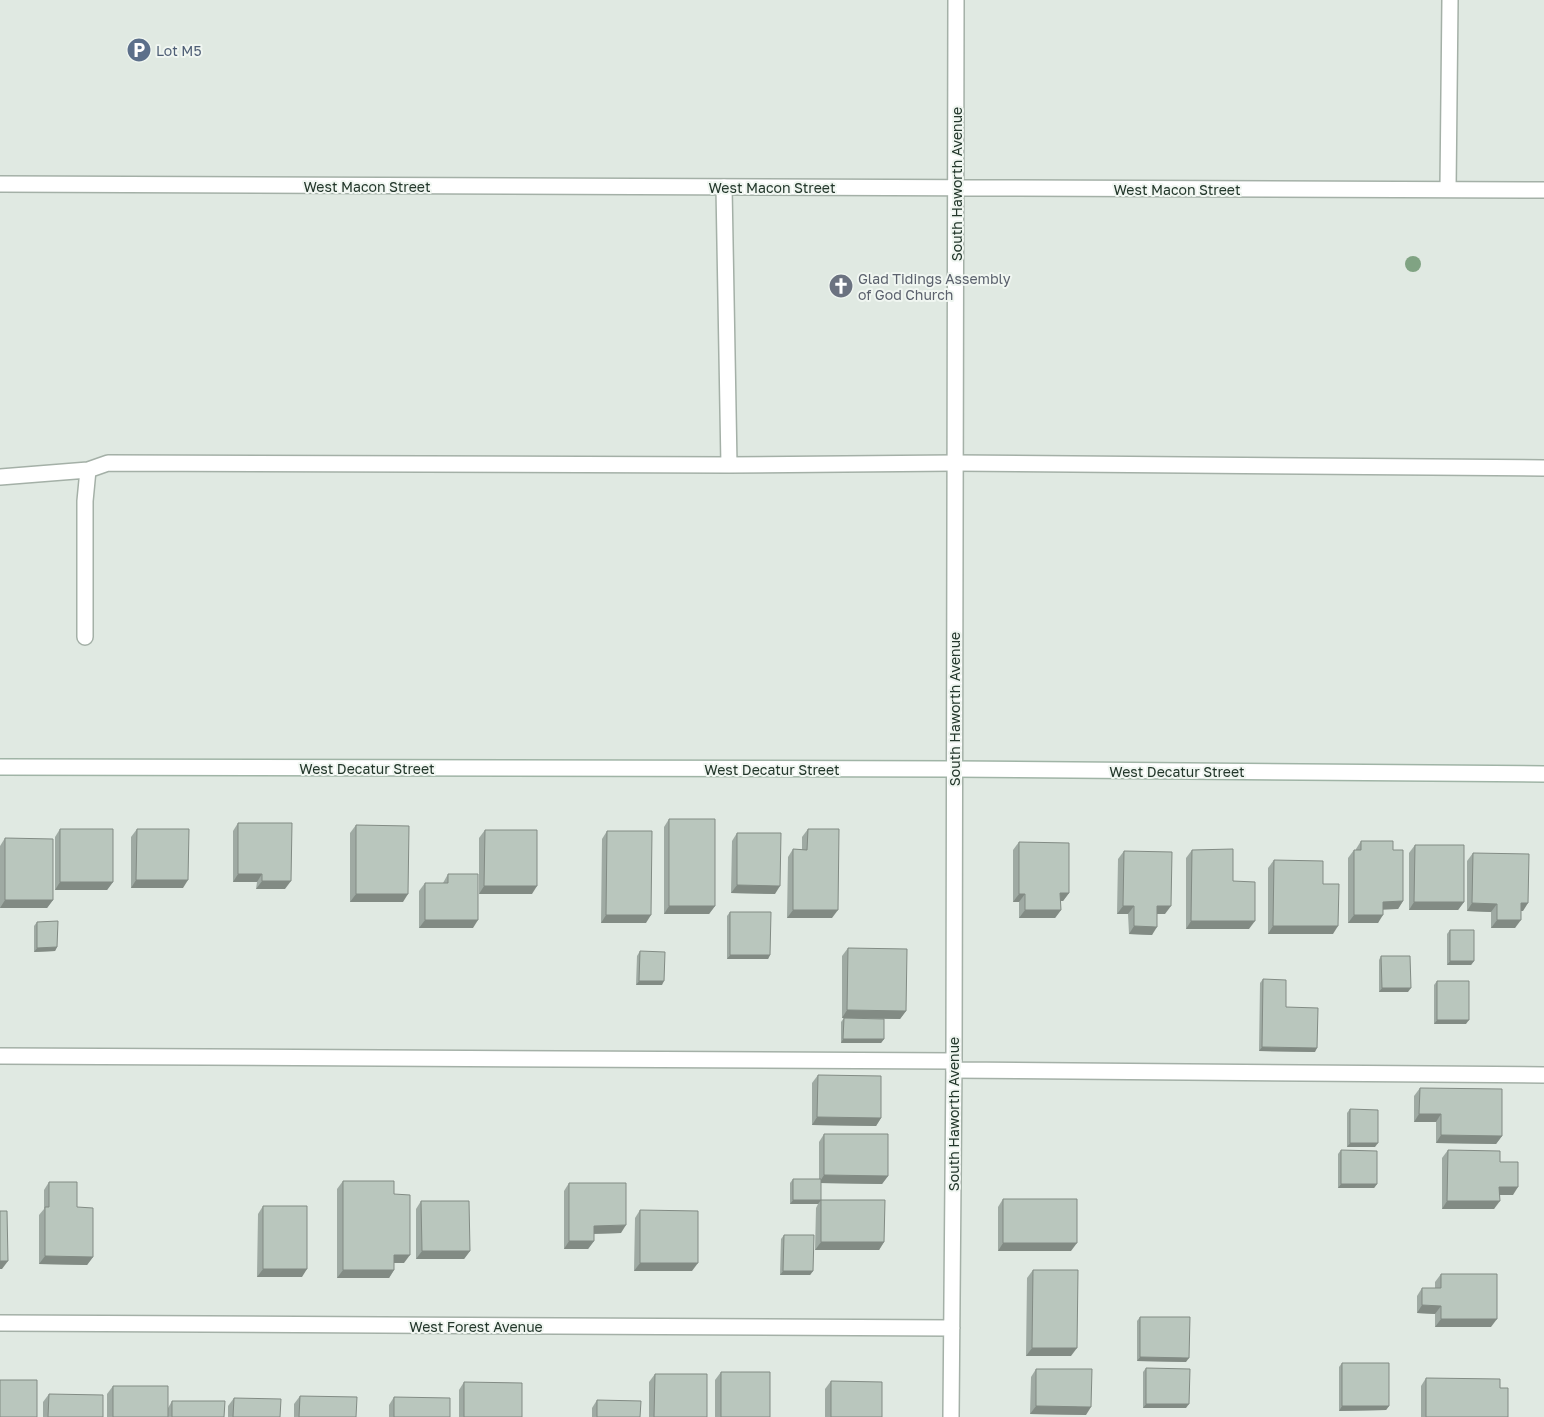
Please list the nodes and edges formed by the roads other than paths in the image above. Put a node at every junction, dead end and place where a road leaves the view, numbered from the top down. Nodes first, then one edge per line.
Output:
1 (956, 0) edge
2 (1450, 0) edge
3 (0, 184) edge
4 (724, 187) junction
5 (956, 188) junction
6 (1448, 189) junction
7 (1544, 190) edge
8 (955, 463) junction
9 (729, 465) junction
10 (1544, 468) edge
11 (88, 470) junction
12 (0, 477) edge
13 (85, 638) dead end
14 (0, 767) edge
15 (954, 769) junction
16 (1544, 774) edge
17 (0, 1056) edge
18 (954, 1065) junction
19 (1544, 1075) edge
20 (0, 1323) edge
21 (952, 1328) junction
22 (951, 1417) edge

1 - 5 street, South Haworth Avenue
2 - 6 street
3 - 4 street, West Macon Street
4 - 5 street, West Macon Street
4 - 9 street
5 - 6 street, West Macon Street
5 - 8 street, South Haworth Avenue
6 - 7 street, West Macon Street
8 - 9 street
8 - 10 street
8 - 15 street, South Haworth Avenue
9 - 11 street
11 - 12 street
11 - 13 street
14 - 15 street, West Decatur Street
15 - 16 street, West Decatur Street
15 - 18 street, South Haworth Avenue
17 - 18 street
18 - 19 street
18 - 21 street, South Haworth Avenue
20 - 21 street, West Forest Avenue
21 - 22 street, South Haworth Avenue

